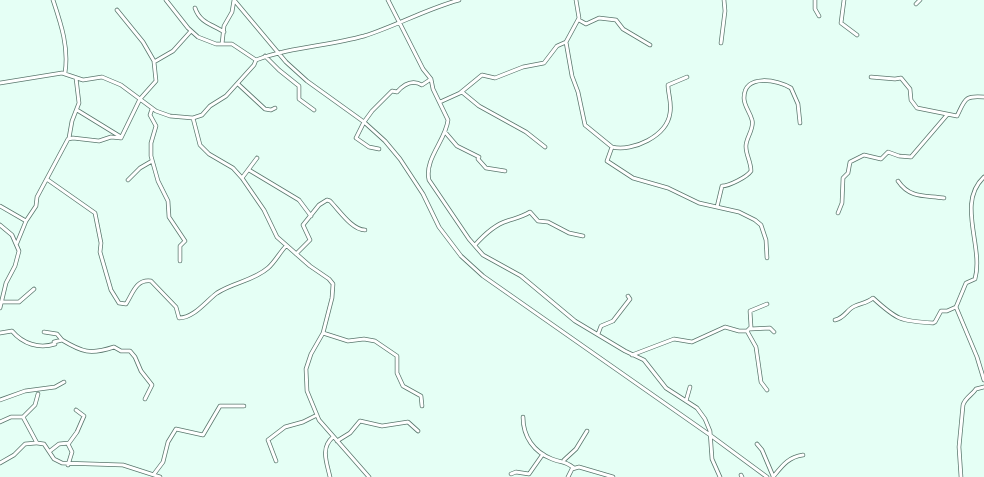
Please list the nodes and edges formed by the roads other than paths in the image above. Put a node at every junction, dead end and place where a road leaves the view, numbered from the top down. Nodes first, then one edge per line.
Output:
1 (53, 0) edge
2 (166, 0) edge
3 (234, 0) edge
4 (388, 0) edge
5 (459, 0) edge
6 (576, 0) edge
7 (724, 0) edge
8 (815, 0) edge
9 (844, 0) edge
10 (920, 0) edge
11 (916, 4) dead end
12 (195, 8) dead end
13 (117, 10) dead end
14 (819, 16) dead end
15 (579, 20) junction
16 (401, 24) junction
17 (191, 31) junction
18 (224, 32) junction
19 (857, 35) dead end
20 (566, 42) junction
21 (721, 43) dead end
22 (222, 44) junction
23 (650, 45) dead end
24 (278, 52) junction
25 (265, 56) junction
26 (256, 60) junction
27 (154, 62) junction
28 (65, 73) junction
29 (687, 77) dead end
30 (871, 77) dead end
31 (76, 78) junction
32 (431, 79) junction
33 (0, 83) edge
34 (238, 84) junction
35 (462, 92) junction
36 (984, 97) edge
37 (140, 99) junction
38 (440, 102) junction
39 (152, 108) junction
40 (275, 108) dead end
41 (77, 110) junction
42 (314, 110) dead end
43 (947, 115) junction
44 (193, 118) junction
45 (364, 122) junction
46 (800, 123) dead end
47 (445, 132) junction
48 (121, 137) junction
49 (69, 138) junction
50 (545, 147) dead end
51 (612, 147) junction
52 (379, 149) dead end
53 (257, 158) dead end
54 (153, 160) junction
55 (249, 170) junction
56 (505, 171) dead end
57 (984, 177) edge
58 (242, 178) junction
59 (48, 180) junction
60 (128, 180) dead end
61 (898, 181) dead end
62 (944, 198) dead end
63 (0, 206) edge
64 (717, 207) junction
65 (838, 213) dead end
66 (311, 216) junction
67 (26, 221) junction
68 (0, 225) edge
69 (364, 230) dead end
70 (583, 236) dead end
71 (17, 243) junction
72 (286, 246) junction
73 (475, 246) junction
74 (296, 254) junction
75 (767, 258) dead end
76 (180, 261) dead end
77 (34, 289) dead end
78 (628, 296) dead end
79 (2, 302) junction
80 (767, 304) dead end
81 (956, 307) junction
82 (0, 308) edge
83 (835, 320) dead end
84 (749, 330) junction
85 (44, 332) dead end
86 (774, 332) dead end
87 (0, 333) edge
88 (323, 333) junction
89 (598, 334) junction
90 (62, 340) junction
91 (632, 355) junction
92 (984, 380) edge
93 (64, 382) dead end
94 (690, 387) dead end
95 (984, 387) edge
96 (767, 390) dead end
97 (38, 394) dead end
98 (145, 399) dead end
99 (0, 400) edge
100 (686, 401) junction
101 (244, 406) dead end
102 (422, 406) dead end
103 (76, 411) dead end
104 (317, 415) junction
105 (23, 417) junction
106 (523, 417) dead end
107 (0, 422) edge
108 (0, 428) edge
109 (418, 431) dead end
110 (587, 431) dead end
111 (710, 435) junction
112 (333, 437) junction
113 (337, 441) junction
114 (37, 443) junction
115 (68, 443) junction
116 (757, 444) dead end
117 (50, 451) junction
118 (543, 454) junction
119 (803, 455) dead end
120 (564, 460) junction
121 (276, 461) dead end
122 (0, 463) edge
123 (68, 465) junction
124 (574, 468) junction
125 (154, 474) junction
126 (511, 474) dead end
127 (160, 477) edge
128 (330, 477) edge
129 (369, 477) edge
130 (568, 477) edge
131 (613, 477) edge
132 (720, 477) edge
133 (767, 477) edge
134 (773, 477) edge
135 (961, 477) edge

1 - 28 street
2 - 17 street
3 - 18 street
3 - 24 street
4 - 16 street
5 - 16 street
6 - 15 street
7 - 21 street
8 - 14 street
9 - 19 street
10 - 11 street
12 - 18 street
13 - 27 street
15 - 20 street
15 - 23 street
16 - 24 street
16 - 32 street
17 - 22 street
17 - 27 street
18 - 22 street
20 - 35 street
20 - 51 street
22 - 26 street
24 - 25 street
24 - 45 street
25 - 26 street
25 - 42 street
26 - 34 street
27 - 37 street
28 - 31 street
28 - 33 street
29 - 51 street
30 - 43 street
31 - 37 street
31 - 41 street
32 - 38 street
32 - 45 street
34 - 40 street
34 - 44 street
35 - 38 street
35 - 50 street
36 - 43 street
37 - 39 street
37 - 48 street
38 - 47 street
39 - 44 street
39 - 54 street
41 - 48 street
41 - 49 street
43 - 65 street
44 - 58 street
45 - 52 street
45 - 111 street
46 - 64 street
47 - 56 street
47 - 73 street
48 - 49 street
49 - 59 street
51 - 64 street
53 - 55 street
54 - 60 street
54 - 76 street
55 - 58 street
55 - 66 street
57 - 81 street
58 - 72 street
59 - 67 street
59 - 72 street
61 - 62 street
63 - 67 street
64 - 75 street
66 - 69 street
66 - 74 street
67 - 71 street
68 - 71 street
70 - 73 street
71 - 79 street
72 - 74 street
73 - 89 street
74 - 88 street
77 - 79 street
78 - 89 street
79 - 82 street
80 - 84 street
81 - 83 street
81 - 92 street
84 - 86 street
84 - 91 street
84 - 96 street
85 - 90 street
87 - 90 street
88 - 102 street
88 - 104 street
89 - 91 street
90 - 98 street
91 - 100 street
93 - 99 street
94 - 100 street
95 - 135 street
97 - 105 street
100 - 111 street
101 - 125 street
103 - 115 street
104 - 112 street
104 - 121 street
105 - 107 street
105 - 114 street
106 - 118 street
107 - 108 street
109 - 113 street
110 - 120 street
111 - 132 street
111 - 133 street
112 - 113 street
112 - 128 street
113 - 129 street
114 - 117 street
114 - 122 street
115 - 117 street
115 - 123 street
116 - 134 street
117 - 123 street
118 - 120 street
118 - 126 street
119 - 134 street
120 - 124 street
123 - 125 street
124 - 130 street
124 - 131 street
125 - 127 street

